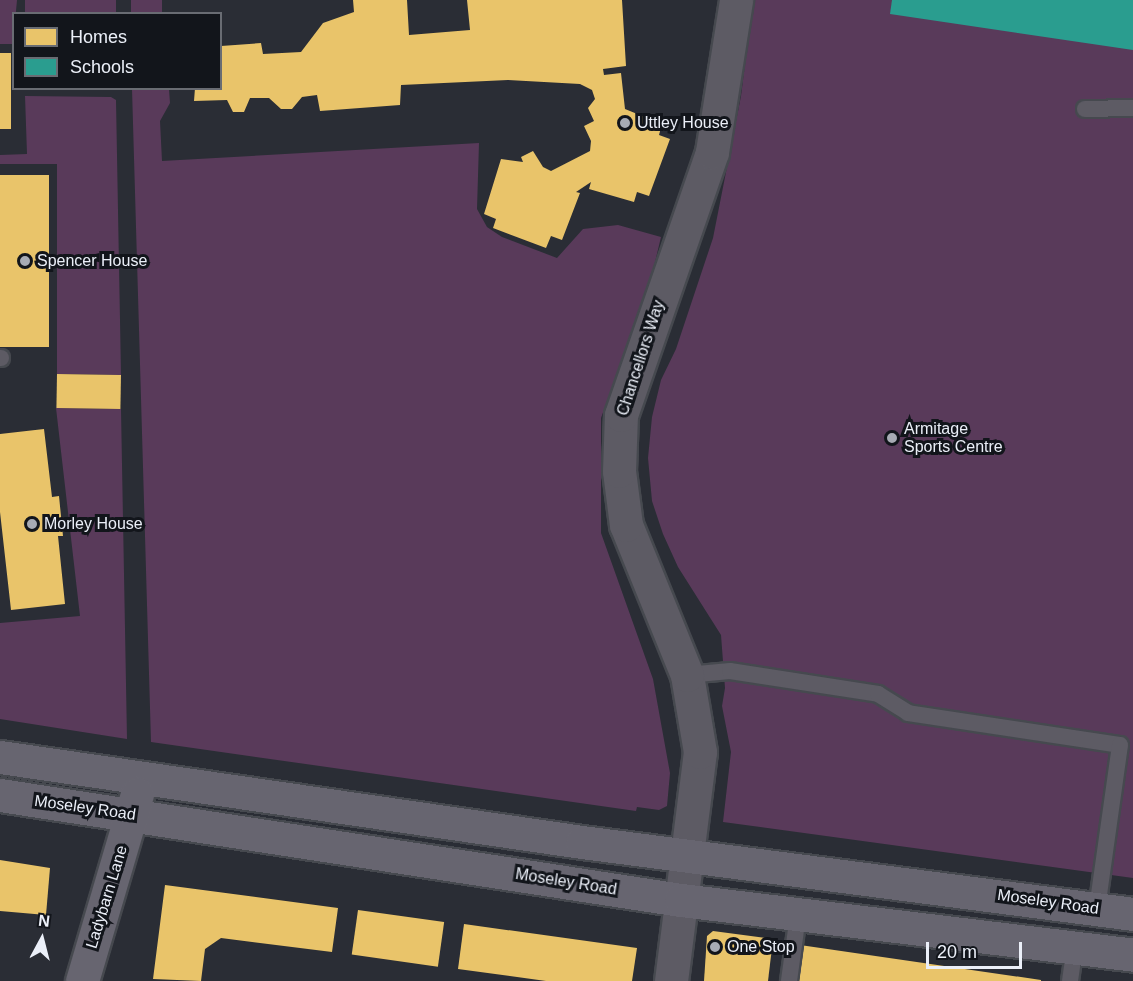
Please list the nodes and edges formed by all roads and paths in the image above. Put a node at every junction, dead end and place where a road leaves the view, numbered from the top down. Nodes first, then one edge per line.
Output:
1 (736, 0) edge
2 (1133, 108) edge
3 (1086, 110) dead end
4 (687, 675) junction
5 (0, 757) edge
6 (140, 777) junction
7 (0, 795) edge
8 (134, 814) junction
9 (687, 856) junction
10 (681, 900) junction
11 (1097, 909) junction
12 (1133, 914) edge
13 (798, 915) junction
14 (1075, 947) junction
15 (1133, 955) edge
16 (82, 981) edge
17 (671, 981) edge
18 (789, 981) edge
19 (1070, 981) edge

1 - 4 street, Chancellors Way
2 - 3 lane
4 - 9 street, Chancellors Way
4 - 11 lane
5 - 6 main road, Moseley Road
6 - 8 main road, Ladybarn Lane
6 - 9 main road, Moseley Road
7 - 8 main road, Moseley Road
8 - 10 main road, Moseley Road
8 - 16 main road, Ladybarn Lane
9 - 10 street, Chancellors Way
9 - 11 main road, Moseley Road
10 - 13 main road, Moseley Road
10 - 17 street, Chancellors Way
11 - 12 main road, Moseley Road
13 - 14 main road, Moseley Road
13 - 18 lane
14 - 15 main road, Moseley Road
14 - 19 lane

